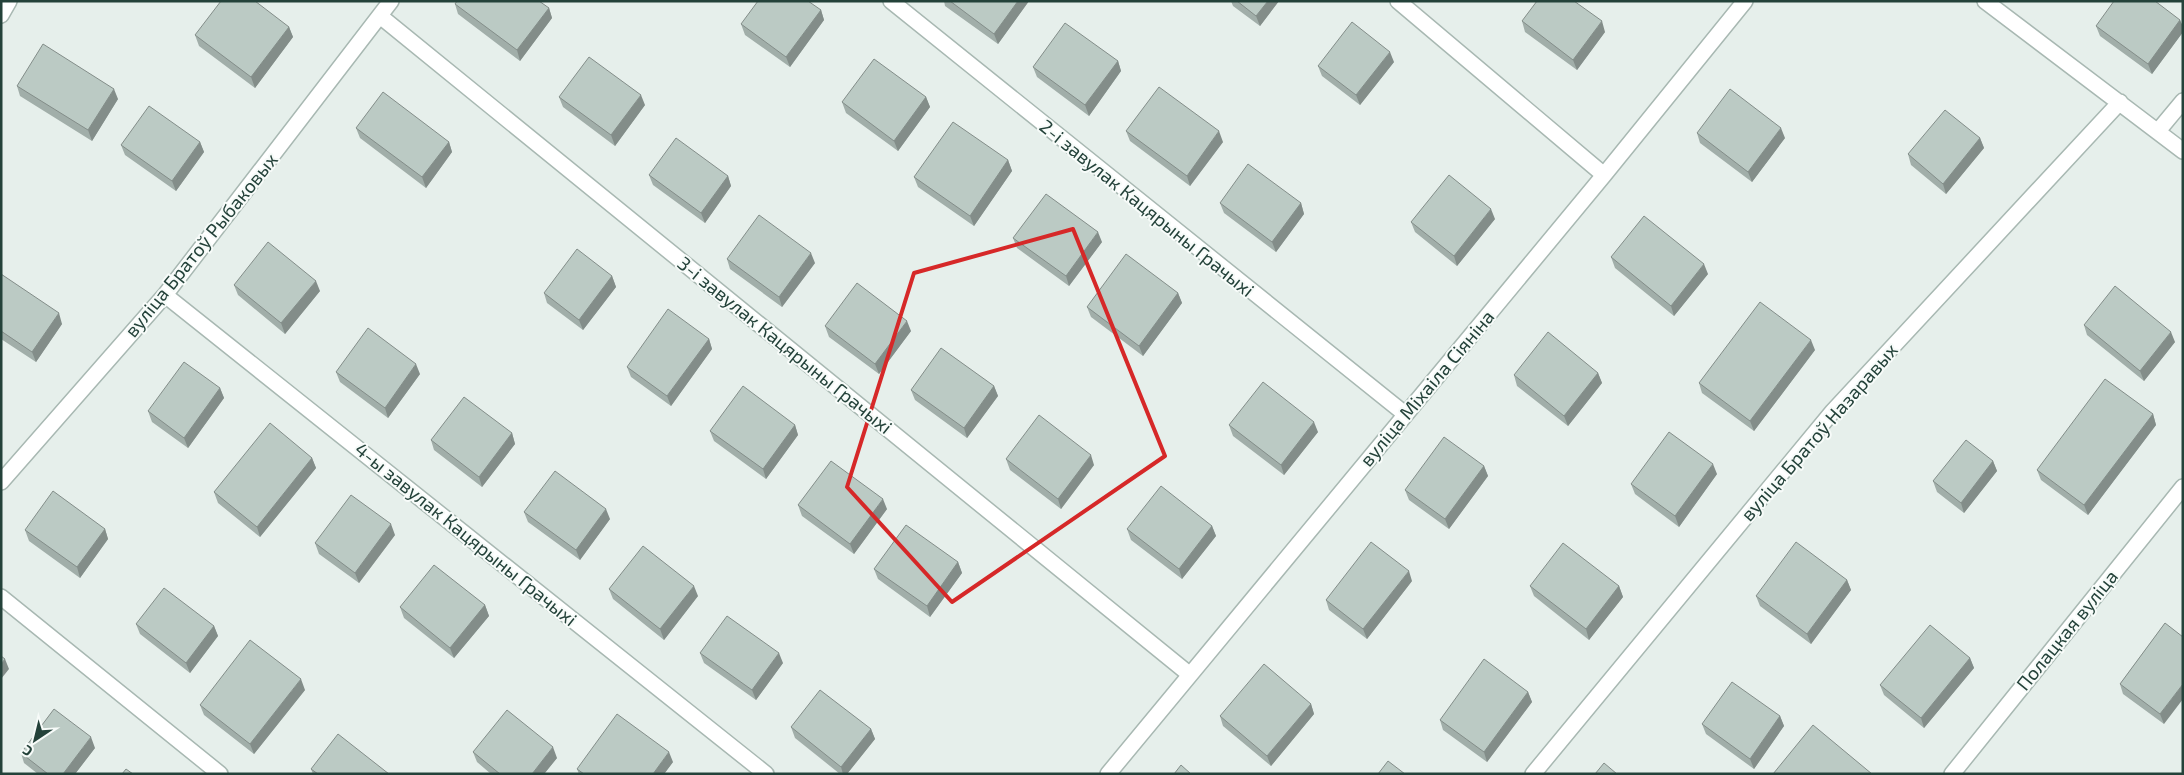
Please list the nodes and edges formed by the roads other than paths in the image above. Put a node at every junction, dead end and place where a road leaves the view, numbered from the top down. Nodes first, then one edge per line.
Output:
1 (8, 1) edge
2 (391, 1) edge
3 (891, 1) edge
4 (1398, 1) edge
5 (1745, 1) edge
6 (1985, 1) edge
7 (1, 15) edge
8 (380, 16) junction
9 (2183, 101) edge
10 (2120, 102) junction
11 (2158, 131) junction
12 (2183, 151) edge
13 (1604, 175) junction
14 (165, 295) junction
15 (1405, 414) junction
16 (1, 482) edge
17 (2183, 487) edge
18 (1, 598) edge
19 (1189, 674) junction
20 (220, 774) edge
21 (766, 774) edge
22 (1108, 774) edge
23 (1533, 774) edge
24 (1952, 774) edge

1 - 7 street
2 - 8 street, вуліца Братоў Рыбаковых
3 - 15 street, 2-і завулак Кацярыны Грачыхі
4 - 13 street
5 - 13 street, вуліца Міхаіла Сіяніна
6 - 10 street
8 - 14 street, вуліца Братоў Рыбаковых
8 - 19 street, 3-і завулак Кацярыны Грачыхі
9 - 11 street
10 - 11 street
10 - 23 street, вуліца Братоў Назаравых
11 - 12 street
13 - 15 street, вуліца Міхаіла Сіяніна
14 - 16 street, вуліца Братоў Рыбаковых
14 - 21 street, 4-ы завулак Кацярыны Грачыхі
15 - 19 street, вуліца Міхаіла Сіяніна
17 - 24 street, Полацкая вуліца
18 - 20 street
19 - 22 street, вуліца Міхаіла Сіяніна

